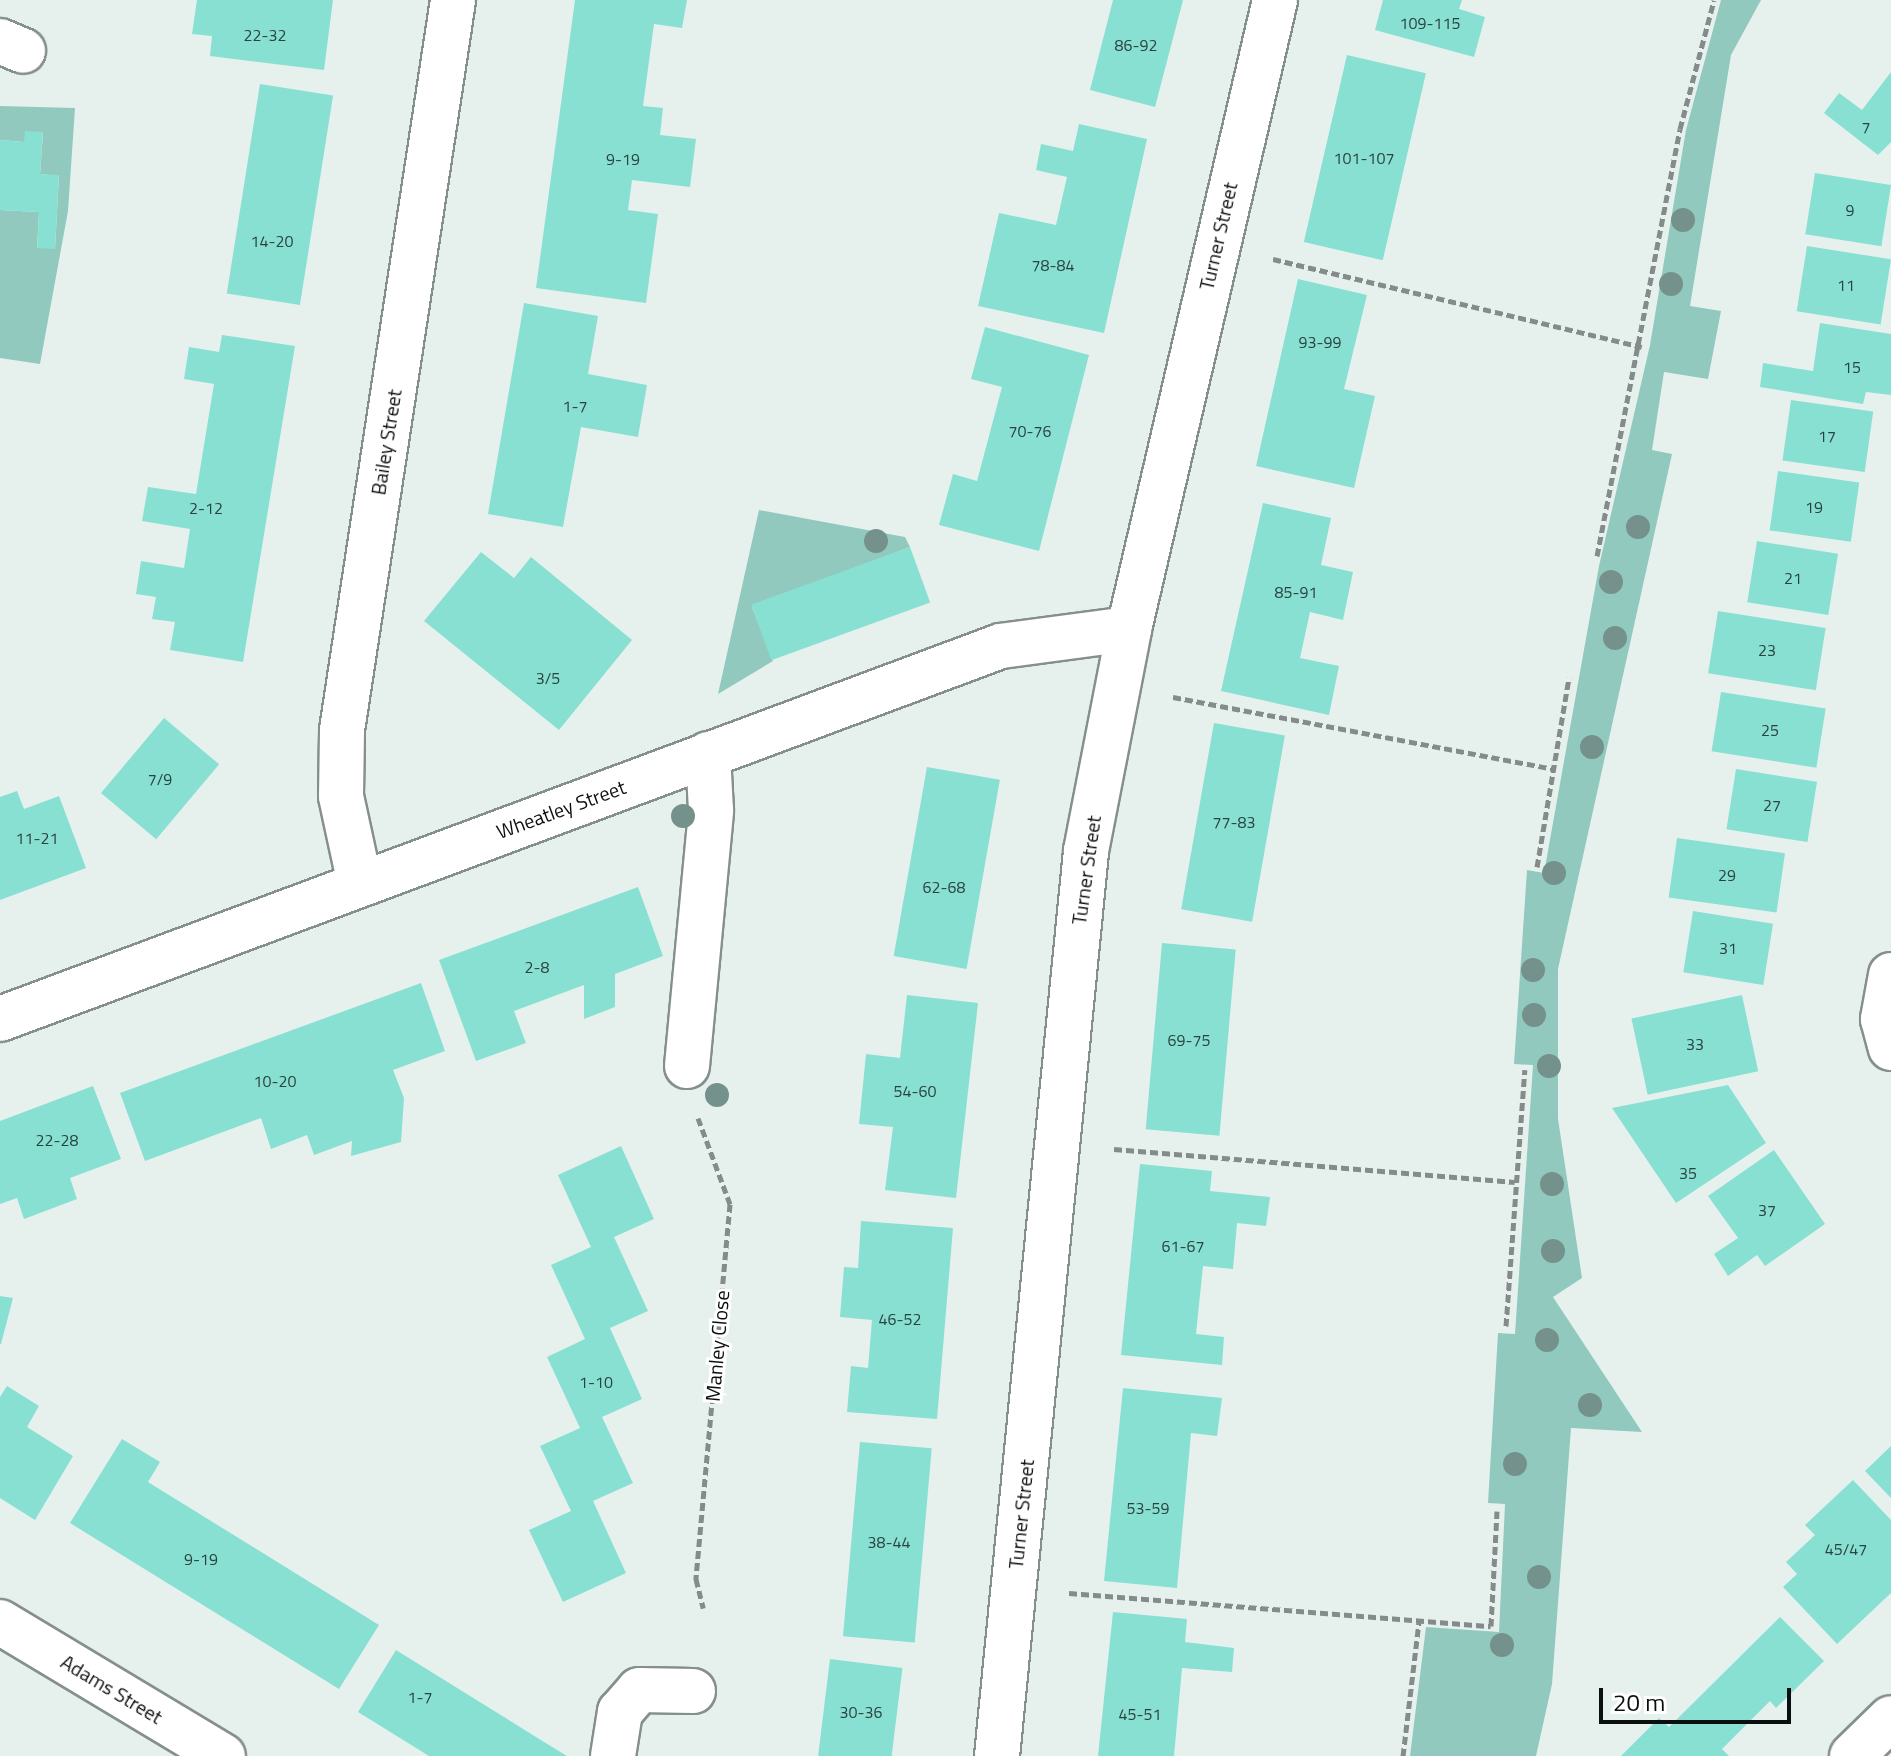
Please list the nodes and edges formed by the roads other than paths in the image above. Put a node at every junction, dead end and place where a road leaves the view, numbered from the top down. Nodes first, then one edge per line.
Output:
1 (453, 0) edge
2 (1275, 0) edge
3 (1129, 629) junction
4 (708, 754) junction
5 (360, 884) junction
6 (1891, 975) edge
7 (0, 1019) edge
8 (1891, 1048) edge
9 (695, 1086) road end
10 (0, 1622) edge
11 (693, 1691) dead end
12 (1891, 1718) edge
13 (223, 1756) edge
14 (613, 1756) edge
15 (997, 1756) edge
16 (1852, 1756) edge

1 - 5 street, Bailey Street
2 - 3 street, Turner Street
3 - 4 street, Wheatley Street
3 - 15 street, Turner Street
4 - 5 street, Wheatley Street
4 - 9 street
5 - 7 street, Wheatley Street
6 - 8 street
10 - 13 street, Adams Street
11 - 14 street
12 - 16 street

